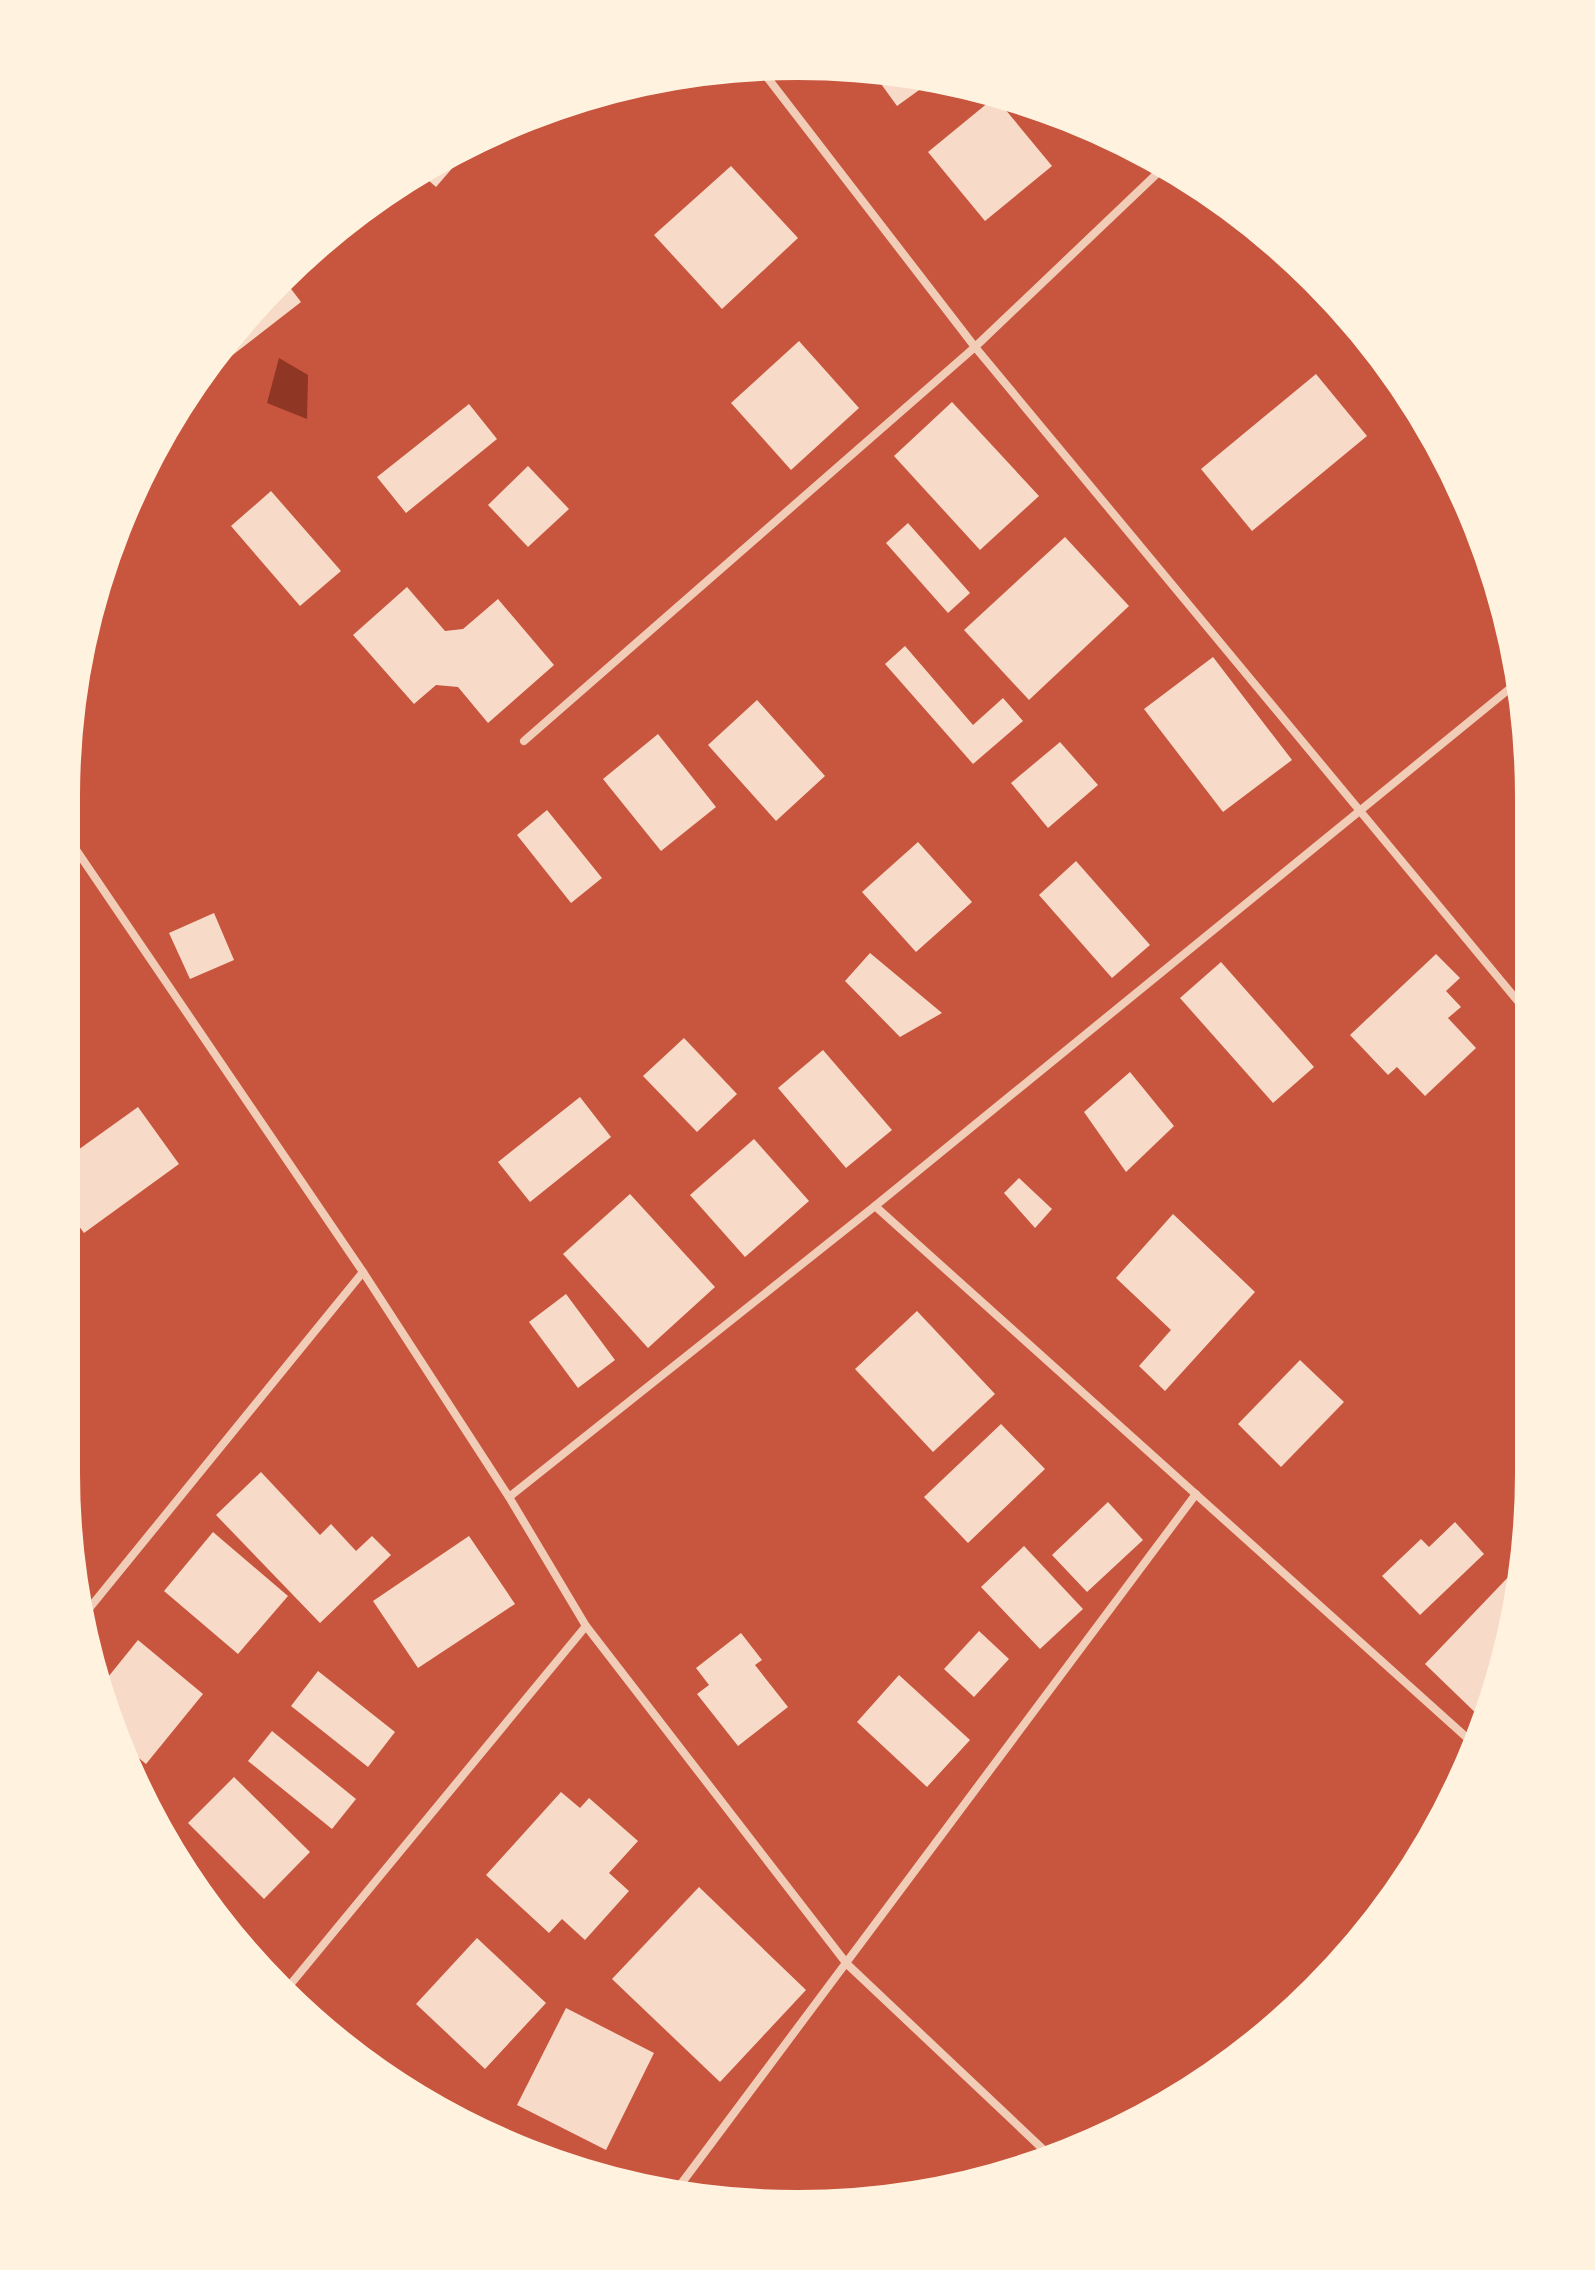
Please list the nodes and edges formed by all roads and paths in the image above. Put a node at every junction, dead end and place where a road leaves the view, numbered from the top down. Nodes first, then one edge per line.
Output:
1 (769, 79) edge
2 (1157, 174) edge
3 (975, 347) junction
4 (1509, 689) edge
5 (524, 741) dead end
6 (1360, 809) junction
7 (78, 853) edge
8 (1517, 1000) edge
9 (875, 1206) junction
10 (363, 1272) junction
11 (1196, 1494) junction
12 (509, 1497) junction
13 (91, 1606) edge
14 (586, 1626) junction
15 (1466, 1737) edge
16 (847, 1964) junction
17 (291, 1983) edge
18 (1043, 2149) edge
19 (682, 2182) edge

1 - 3 street
2 - 3 street
3 - 5 street
3 - 6 street
4 - 6 street
6 - 8 street
6 - 9 street
7 - 10 street
9 - 11 street
9 - 12 street
10 - 12 street
10 - 13 street
11 - 15 street
11 - 16 street
12 - 14 street
14 - 16 street
14 - 17 street
16 - 18 street
16 - 19 street

